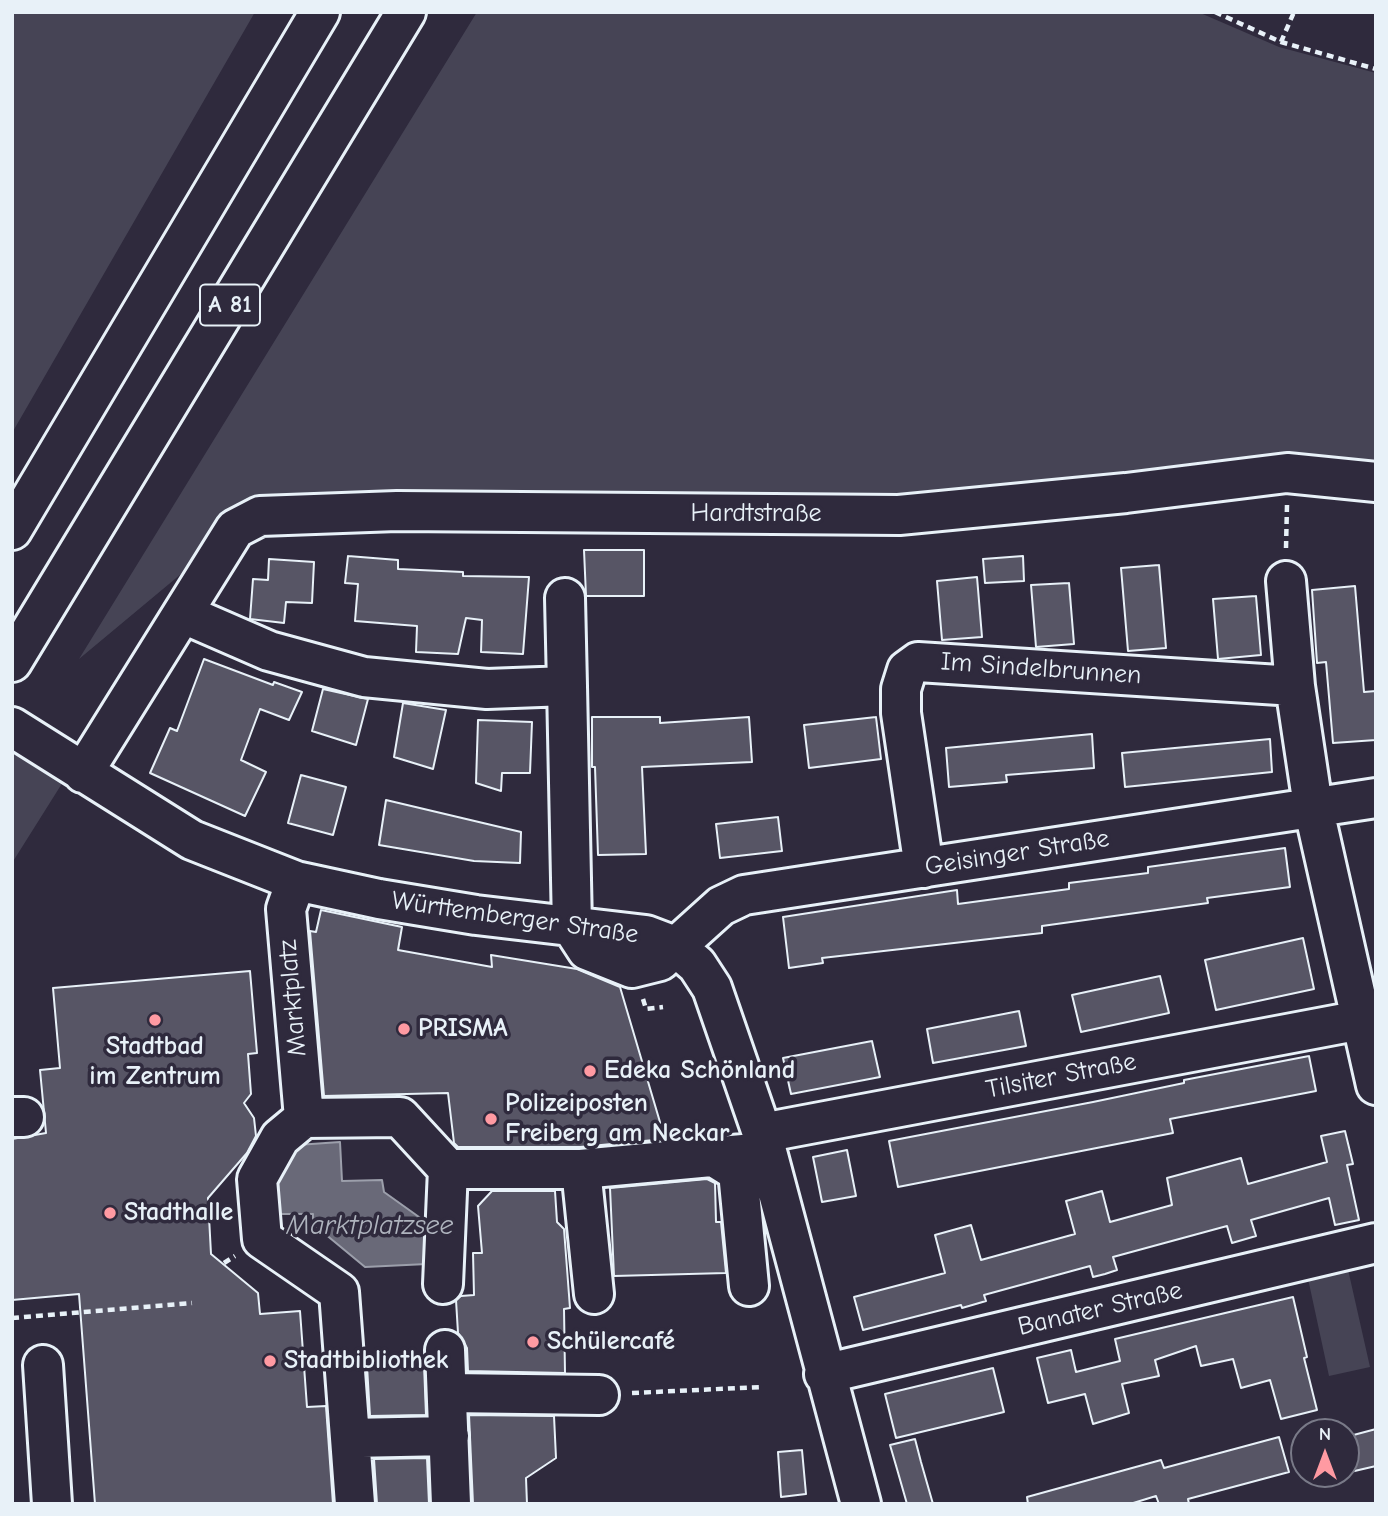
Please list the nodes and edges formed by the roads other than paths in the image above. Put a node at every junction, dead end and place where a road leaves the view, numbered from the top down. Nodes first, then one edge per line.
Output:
1 (320, 12) edge
2 (406, 12) edge
3 (1376, 482) edge
4 (12, 530) edge
5 (1286, 581) road end
6 (565, 598) dead end
7 (184, 614) junction
8 (12, 662) edge
9 (567, 685) junction
10 (1295, 687) junction
11 (12, 727) edge
12 (77, 768) junction
13 (1376, 797) edge
14 (1313, 806) junction
15 (924, 868) junction
16 (296, 881) junction
17 (572, 927) junction
18 (675, 946) junction
19 (1361, 1020) junction
20 (1376, 1085) edge
21 (304, 1118) junction
22 (764, 1142) junction
23 (714, 1157) junction
24 (448, 1169) junction
25 (581, 1169) junction
26 (1376, 1243) edge
27 (443, 1284) dead end
28 (749, 1286) dead end
29 (594, 1294) dead end
30 (446, 1350) dead end
31 (43, 1365) dead end
32 (824, 1374) junction
33 (449, 1393) junction
34 (599, 1395) road end
35 (449, 1436) junction
36 (350, 1438) junction
37 (52, 1504) edge
38 (355, 1504) edge
39 (451, 1504) edge
40 (861, 1504) edge

1 - 4 main road, A 81
2 - 8 main road, A 81
3 - 7 main road, Hardtstraße
5 - 10 main road
6 - 9 main road
7 - 9 main road
7 - 12 main road, Hardtstraße
9 - 17 main road
10 - 14 main road
10 - 15 main road, Im Sindelbrunnen
11 - 12 main road, Württemberger Straße
12 - 16 main road, Württemberger Straße
13 - 14 main road, Geisinger Straße
14 - 15 main road, Geisinger Straße
14 - 19 main road
15 - 18 main road, Geisinger Straße
16 - 17 main road, Württemberger Straße
16 - 21 main road, Marktplatz
17 - 18 main road, Württemberger Straße
18 - 22 main road, Württemberger Straße
19 - 20 main road
19 - 22 main road, Tilsiter Straße
21 - 24 main road
21 - 36 main road
22 - 23 main road, Tilsiter Straße
22 - 32 main road, Württemberger Straße
23 - 25 main road
23 - 28 main road
24 - 25 main road
24 - 27 main road
25 - 29 main road
26 - 32 main road, Banater Straße
30 - 33 main road
31 - 37 main road
32 - 40 main road, Württemberger Straße
33 - 34 main road
33 - 35 main road
35 - 36 main road
35 - 39 main road
36 - 38 main road

